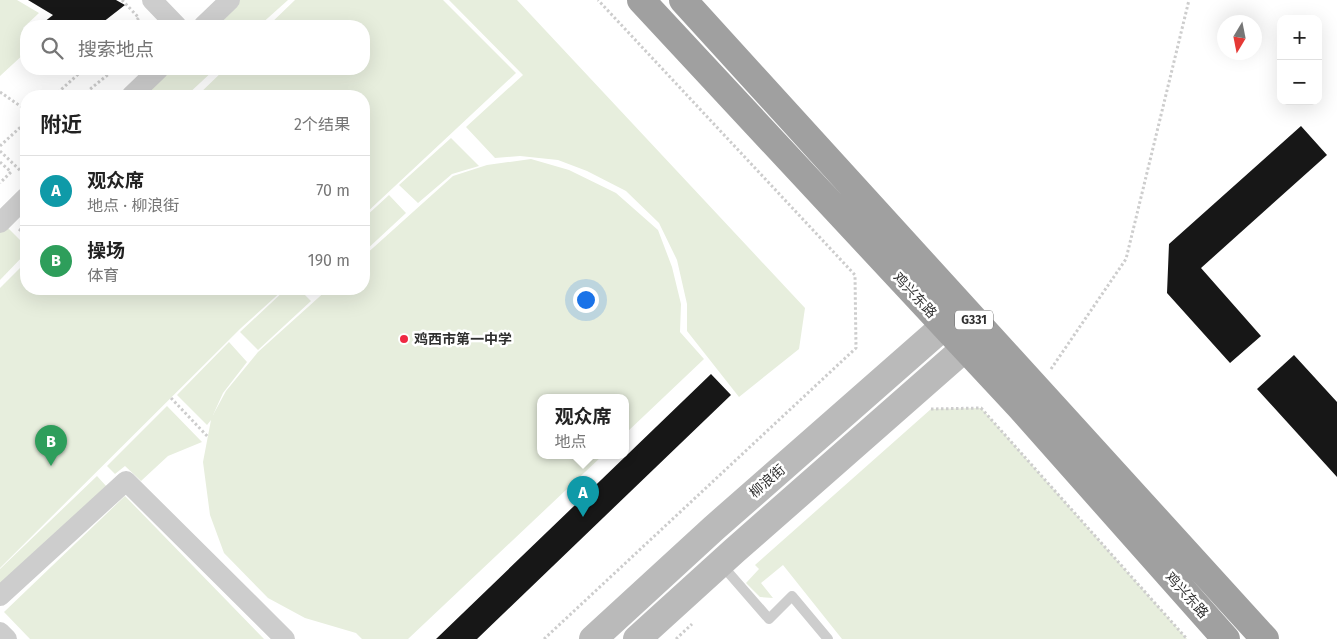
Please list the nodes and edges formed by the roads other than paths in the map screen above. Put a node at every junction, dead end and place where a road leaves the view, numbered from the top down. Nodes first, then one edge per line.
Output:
1 (152, 0) edge
2 (230, 0) edge
3 (641, 0) edge
4 (683, 0) edge
5 (171, 20) edge
6 (209, 20) edge
7 (153, 75) edge
8 (137, 90) edge
9 (20, 203) edge
10 (0, 223) edge
11 (976, 323) junction
12 (944, 326) junction
13 (964, 348) junction
14 (720, 563) junction
15 (0, 596) edge
16 (0, 632) edge
17 (7, 639) edge
18 (285, 639) edge
19 (593, 639) edge
20 (637, 639) edge
21 (828, 639) edge
22 (1226, 639) edge
23 (1265, 639) edge

1 - 5 street
2 - 6 street
3 - 12 highway, 鸡兴东路 / G331
4 - 11 highway, 鸡兴东路 / G331
7 - 8 street
9 - 10 street
11 - 12 main road
11 - 13 main road
11 - 23 highway, 鸡兴东路 / G331
12 - 13 highway, 鸡兴东路 / G331
12 - 19 main road, 柳浪街
13 - 14 main road
13 - 22 highway, 鸡兴东路 / G331
14 - 20 main road
14 - 21 lane
15 - 18 street
16 - 17 street

